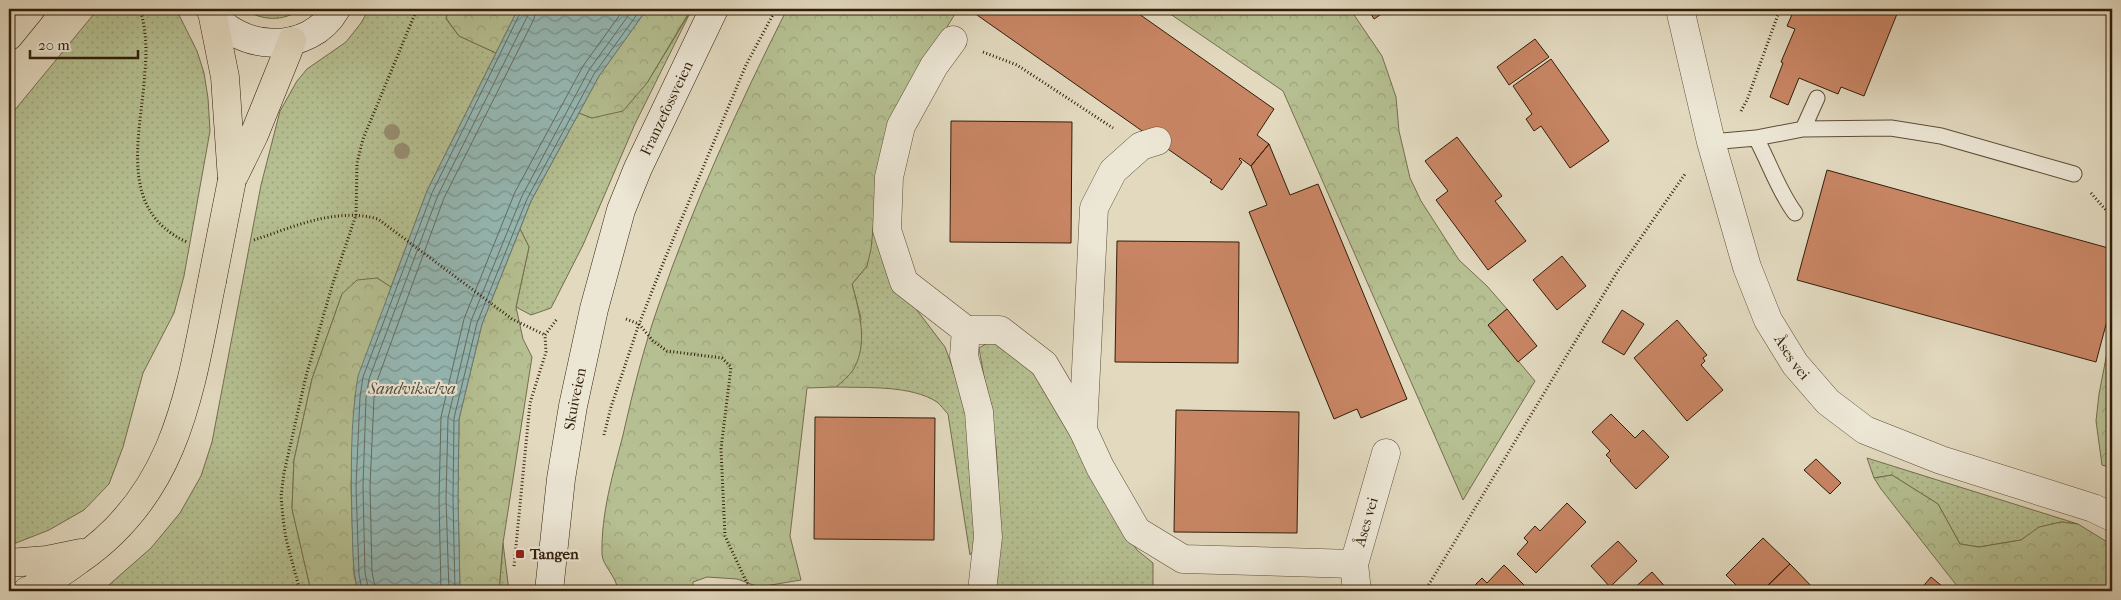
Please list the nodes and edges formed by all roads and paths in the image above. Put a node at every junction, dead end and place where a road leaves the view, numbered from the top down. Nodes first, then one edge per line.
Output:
1 (30, 9) edge
2 (336, 9) edge
3 (418, 9) edge
4 (714, 9) edge
5 (776, 9) edge
6 (1680, 9) edge
7 (1780, 9) edge
8 (211, 10) edge
9 (9, 36) edge
10 (953, 40) joint
11 (292, 41) junction
12 (1817, 98) dead end
13 (1803, 129) junction
14 (1756, 138) junction
15 (1711, 142) junction
16 (1149, 144) joint
17 (2074, 174) joint
18 (232, 180) junction
19 (622, 210) joint
20 (1795, 213) dead end
21 (356, 215) junction
22 (2112, 217) edge
23 (639, 324) junction
24 (966, 330) junction
25 (1083, 430) junction
26 (602, 444) dead end
27 (1386, 453) dead end
28 (2112, 517) edge
29 (98, 547) junction
30 (9, 563) edge
31 (1354, 564) junction
32 (514, 566) dead end
33 (27, 591) edge
34 (300, 591) edge
35 (549, 591) edge
36 (755, 591) edge
37 (982, 591) edge
38 (1357, 591) edge
39 (1425, 591) edge

1 - 9 highway
2 - 11 street
3 - 21 path
4 - 19 street, Franzefossveien
5 - 23 path
6 - 15 street, Åses vei
7 - 15 path
8 - 11 street
8 - 18 highway
10 - 16 path
10 - 24 street
11 - 18 highway
12 - 13 lane
13 - 14 lane
13 - 17 lane
14 - 15 lane
14 - 20 lane
15 - 28 street, Åses vei
15 - 39 path
16 - 25 street
17 - 22 path
18 - 29 highway, bridge
19 - 35 street, Skuiveien
21 - 32 path
21 - 34 path
23 - 26 path
23 - 36 path
24 - 25 street
24 - 37 street
25 - 31 street
27 - 31 street, Åses vei
29 - 30 highway
29 - 33 highway
31 - 38 street, Åses vei

